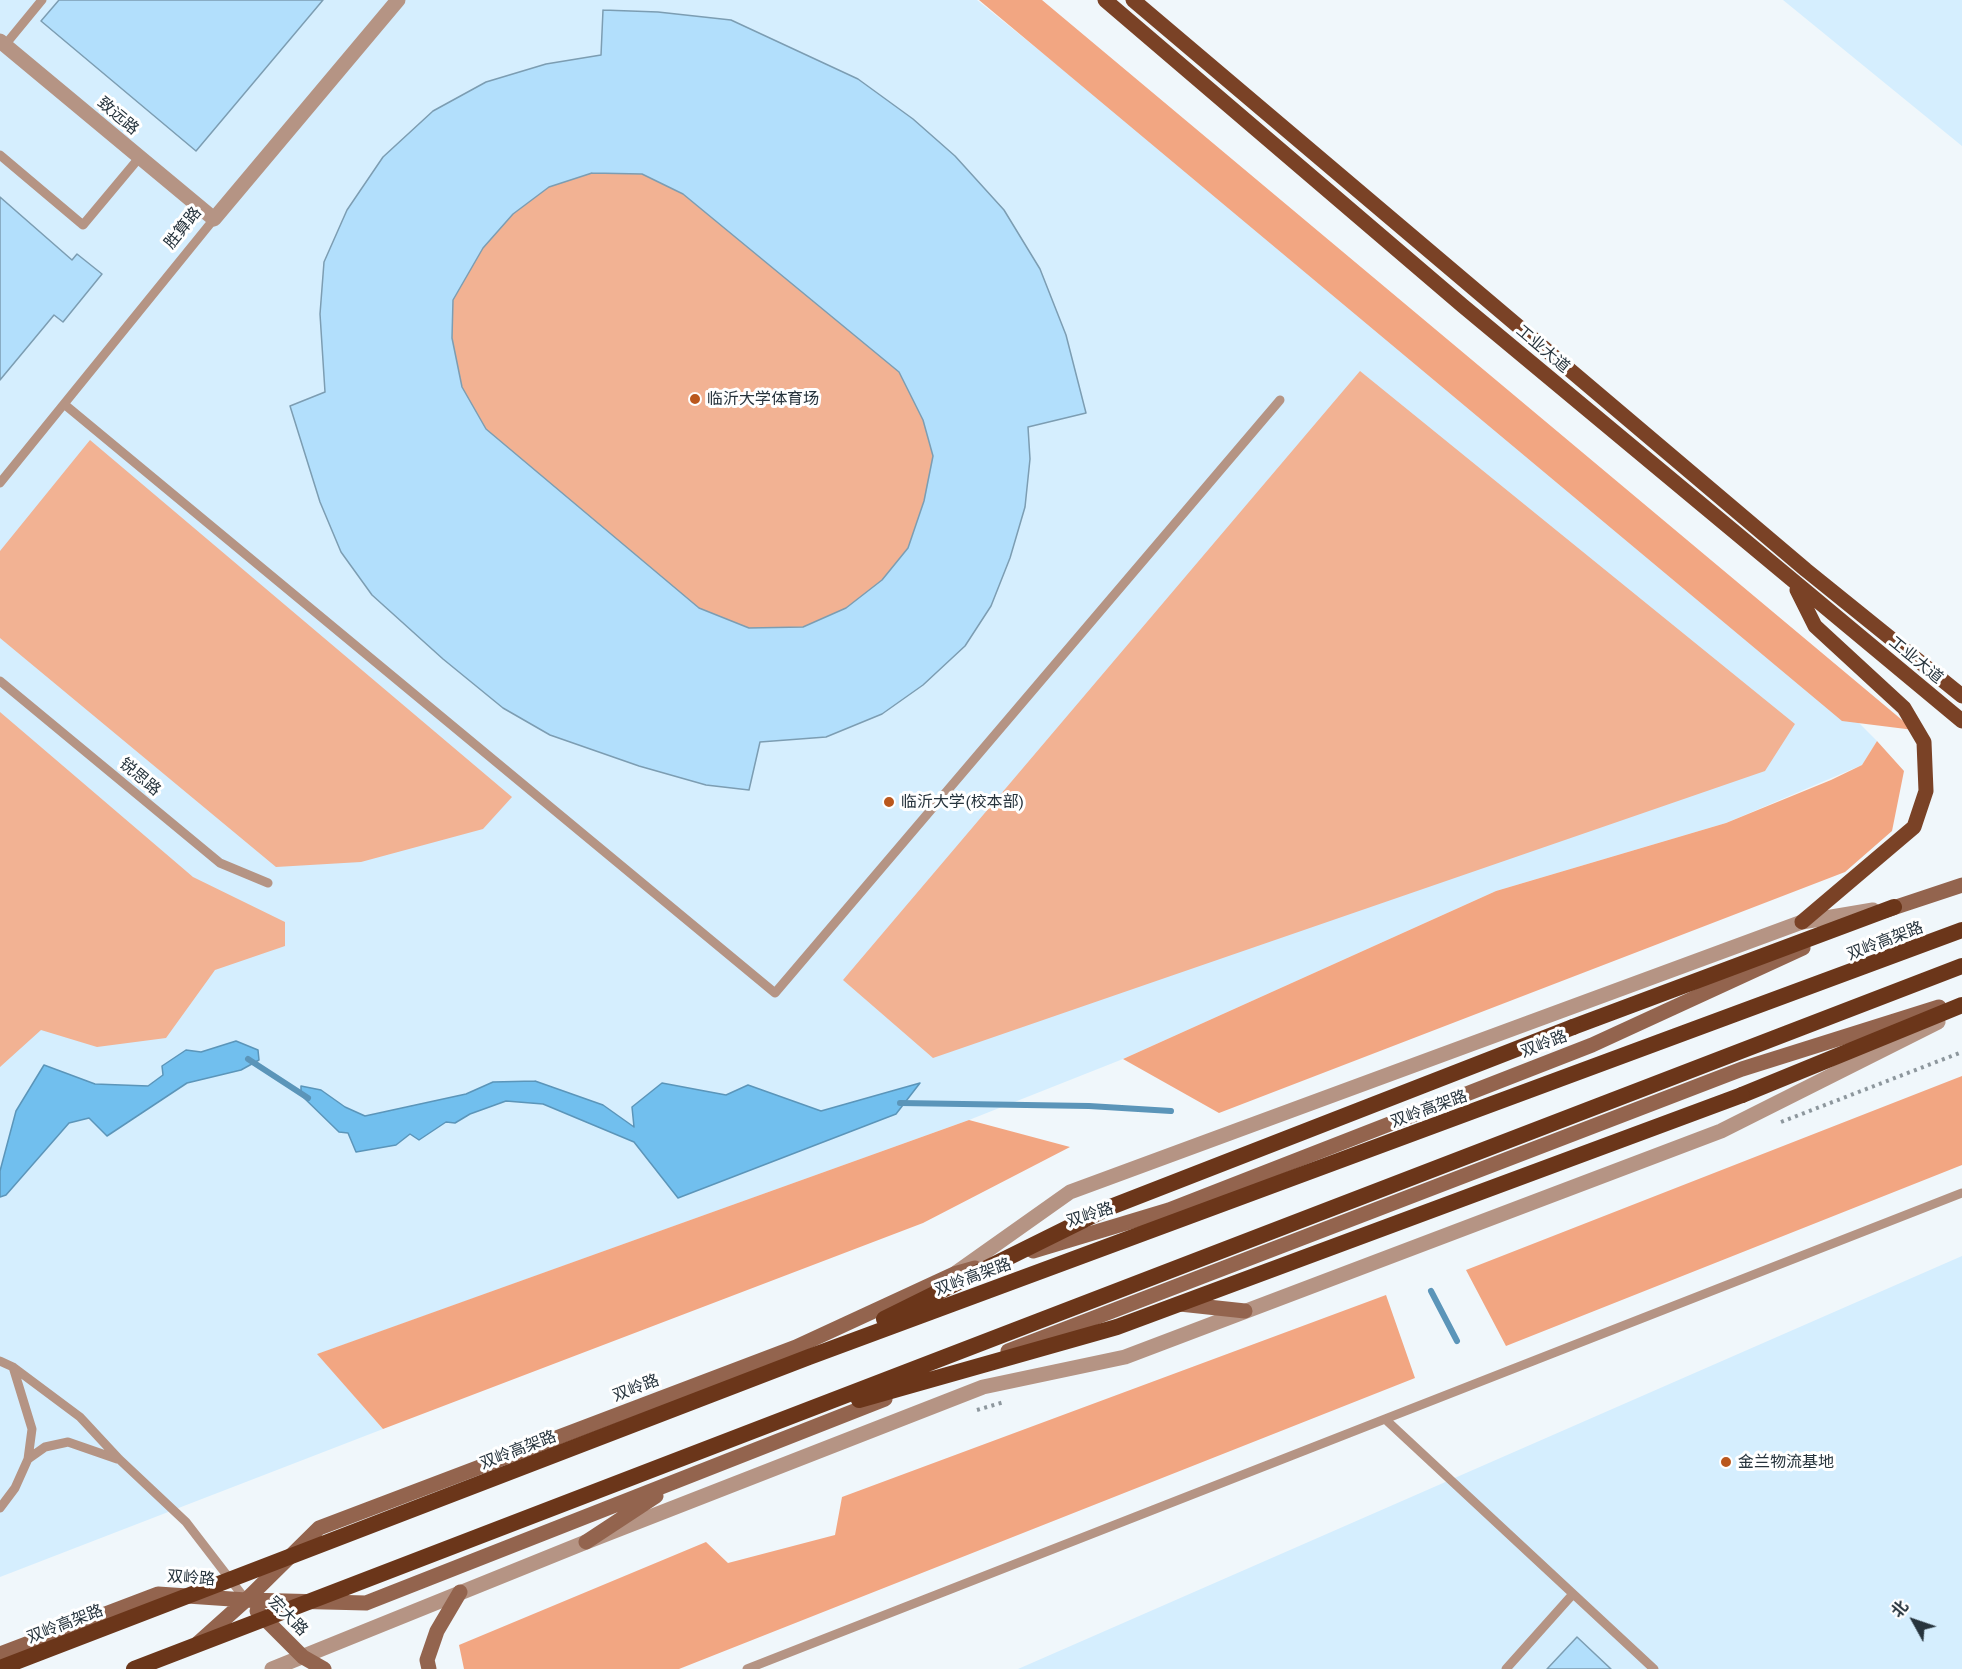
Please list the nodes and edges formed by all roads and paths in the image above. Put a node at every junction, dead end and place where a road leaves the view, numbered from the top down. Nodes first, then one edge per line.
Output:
1 (42, 0) edge
2 (398, 0) edge
3 (1105, 0) edge
4 (1132, 0) edge
5 (2, 43) edge
6 (0, 154) edge
7 (140, 158) junction
8 (213, 219) junction
9 (1280, 400) dead end
10 (64, 404) junction
11 (0, 483) edge
12 (1794, 584) junction
13 (0, 681) edge
14 (1962, 696) edge
15 (1962, 721) edge
16 (268, 883) dead end
17 (1962, 885) edge
18 (1893, 907) junction
19 (1802, 922) junction
20 (1962, 930) edge
21 (1962, 966) edge
22 (1962, 1000) edge
23 (1962, 1005) edge
24 (1962, 1010) edge
25 (1962, 1192) edge
26 (954, 1275) junction
27 (1141, 1299) junction
28 (1245, 1311) junction
29 (809, 1357) junction
30 (0, 1361) edge
31 (13, 1366) junction
32 (1385, 1419) junction
33 (755, 1430) junction
34 (28, 1459) junction
35 (119, 1459) junction
36 (680, 1479) junction
37 (0, 1508) edge
38 (586, 1542) junction
39 (460, 1592) junction
40 (1573, 1594) junction
41 (246, 1600) junction
42 (0, 1654) edge
43 (304, 1663) edge
44 (0, 1668) edge
45 (134, 1669) edge
46 (154, 1669) edge
47 (272, 1669) edge
48 (324, 1669) edge
49 (429, 1669) edge
50 (747, 1669) edge
51 (1506, 1669) edge
52 (1654, 1669) edge

1 - 5 lane
2 - 8 street, 胜算路
3 - 12 main road, 工业大道
4 - 14 main road, 工业大道
5 - 7 street, 致远路
6 - 7 lane
7 - 8 street, 致远路
8 - 10 lane, 胜算路
9 - 10 lane
10 - 11 lane, 胜算路
12 - 15 main road, 工业大道
12 - 19 main road
13 - 16 lane, 锐思路
17 - 18 main road, 双岭路
18 - 19 street
18 - 26 main road, 双岭路
18 - 29 highway, bridge
19 - 26 street
20 - 29 highway, 双岭高架路, bridge
21 - 33 highway, bridge
22 - 27 main road, 双岭路
23 - 33 highway, bridge
24 - 28 street
25 - 32 lane
26 - 41 main road, 双岭路
27 - 28 main road
27 - 36 main road, 双岭路
28 - 38 street
29 - 44 highway, 双岭高架路, bridge
30 - 31 lane
31 - 34 lane
31 - 35 lane
32 - 40 lane
32 - 50 lane
33 - 45 highway, bridge
34 - 35 lane
34 - 37 lane
35 - 41 lane
36 - 38 main road
36 - 41 main road, 双岭路
38 - 39 street
39 - 43 street
39 - 49 main road
40 - 51 lane
40 - 52 lane
41 - 42 main road, 双岭路
41 - 43 main road, 宏大路
41 - 46 main road, 双岭路
43 - 47 street
43 - 48 main road, 宏大路

